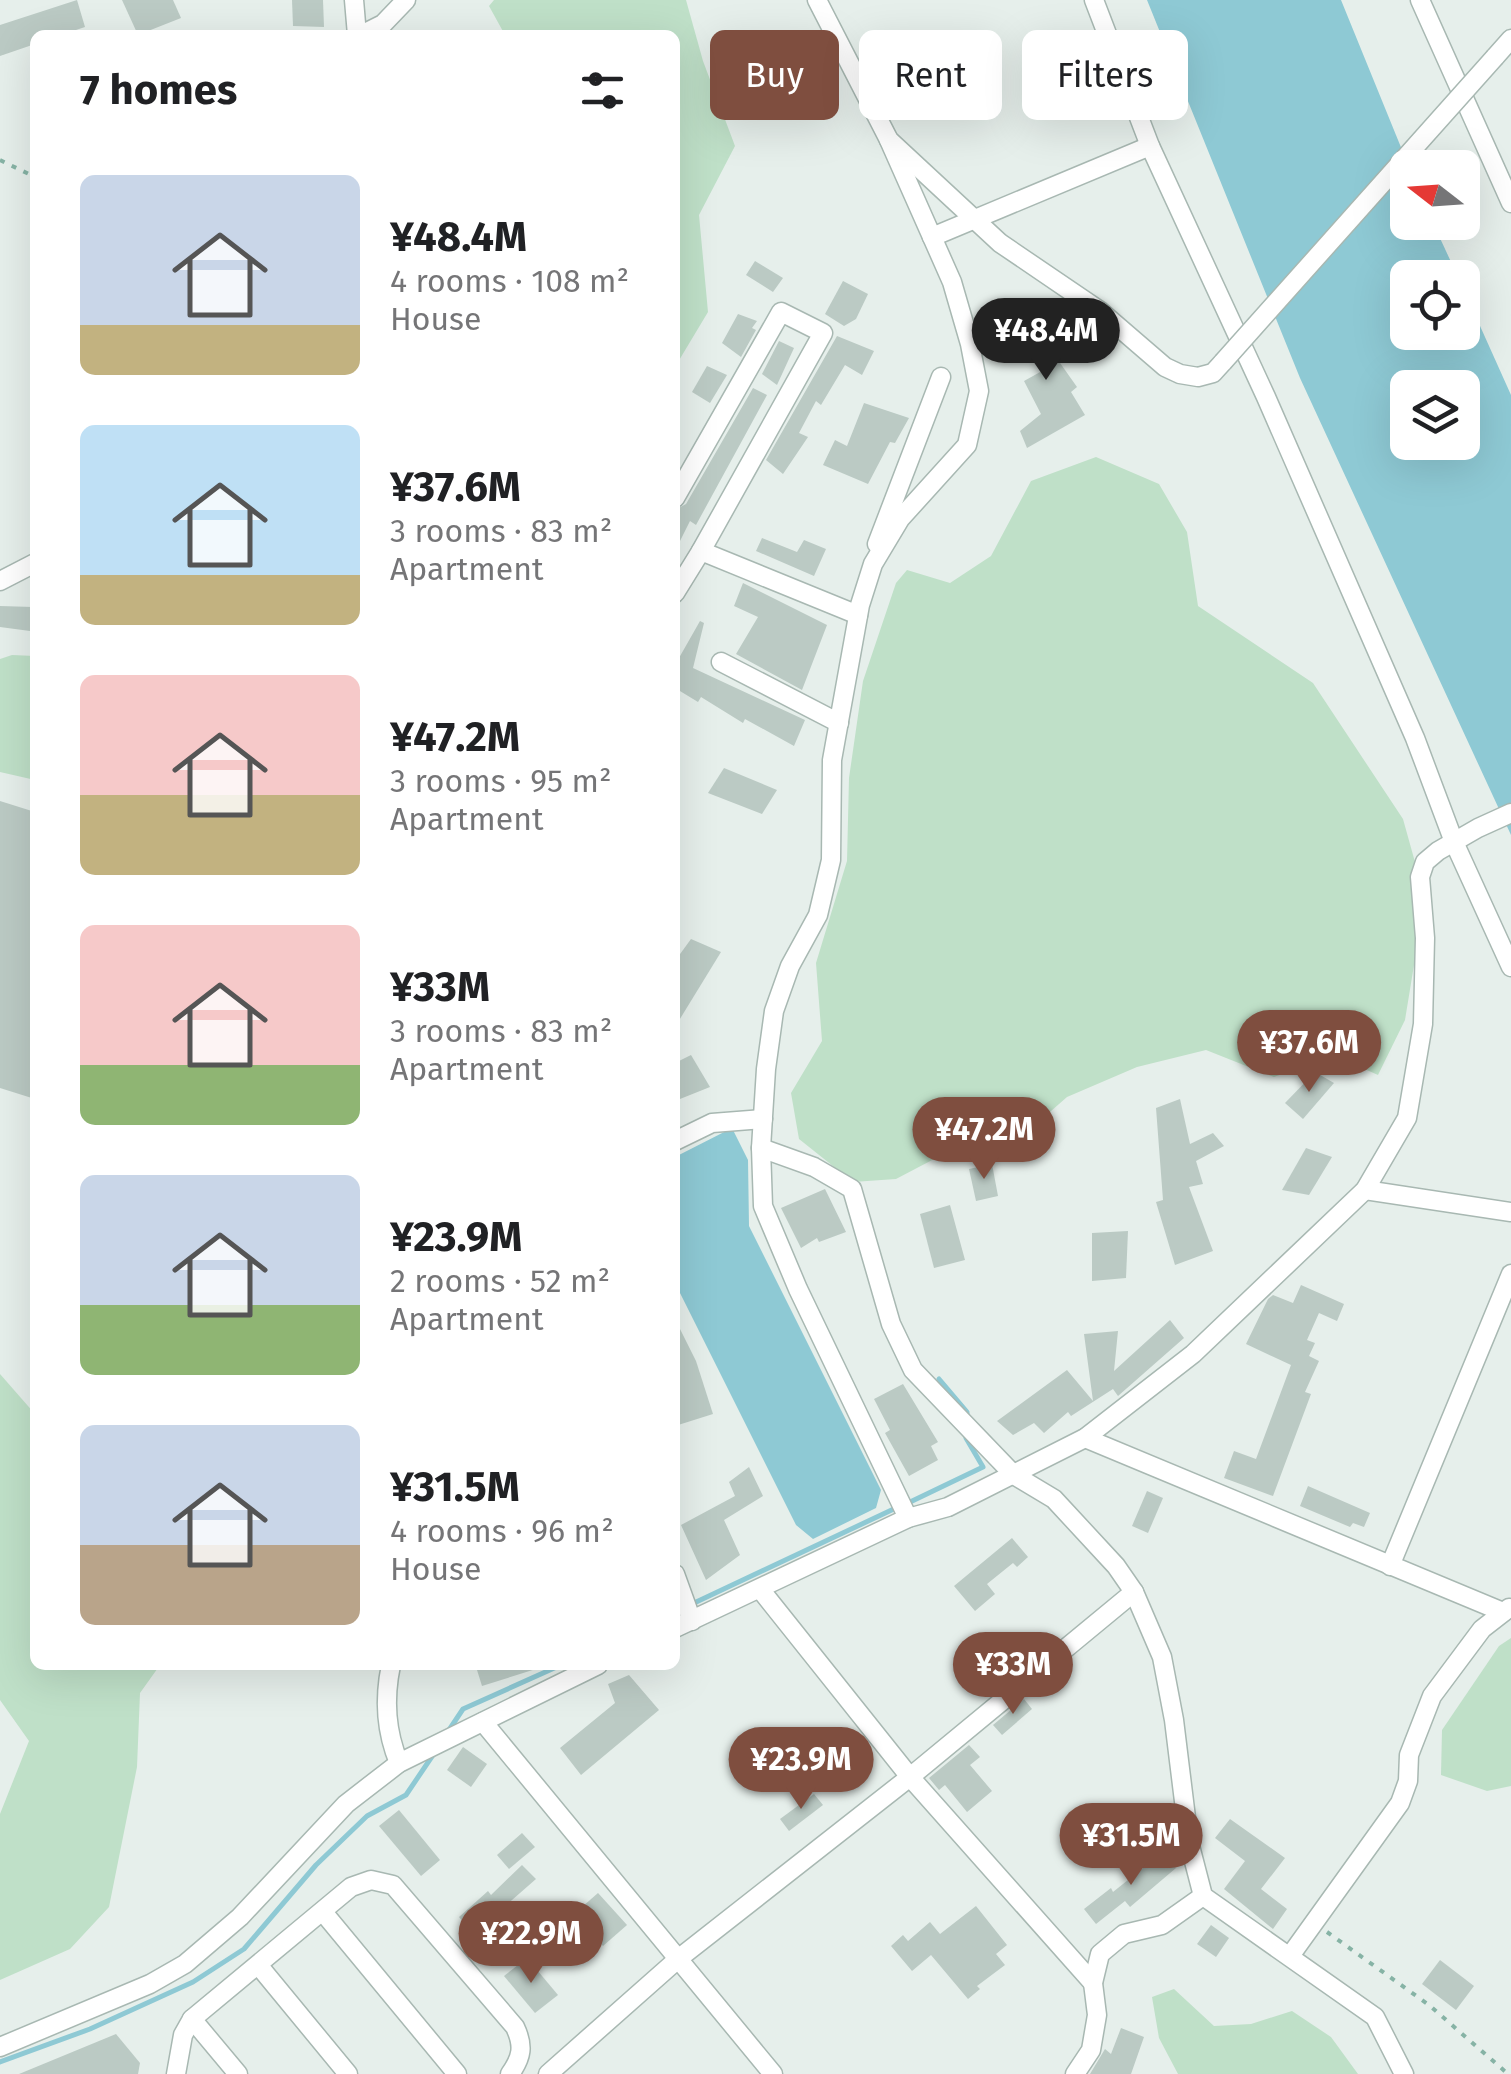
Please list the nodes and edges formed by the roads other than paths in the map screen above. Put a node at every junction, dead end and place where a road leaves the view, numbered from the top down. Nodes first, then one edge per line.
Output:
1 (354, 0) edge
2 (406, 0) edge
3 (817, 0) edge
4 (1094, 0) edge
5 (1420, 0) edge
6 (358, 30) edge
7 (369, 30) edge
8 (1511, 39) edge
9 (889, 140) junction
10 (1150, 146) junction
11 (1511, 203) edge
12 (973, 218) junction
13 (932, 237) junction
14 (942, 376) dead end
15 (680, 489) edge
16 (700, 551) junction
17 (872, 564) junction
18 (30, 565) edge
19 (0, 581) edge
20 (680, 585) edge
21 (858, 615) junction
22 (720, 662) dead end
23 (839, 723) junction
24 (1511, 813) edge
25 (1454, 842) junction
26 (1511, 967) edge
27 (763, 1119) junction
28 (680, 1138) edge
29 (761, 1148) junction
30 (1365, 1190) junction
31 (1511, 1212) edge
32 (1511, 1274) edge
33 (1084, 1438) junction
34 (1014, 1475) junction
35 (908, 1518) junction
36 (1390, 1566) junction
37 (760, 1589) junction
38 (1134, 1592) junction
39 (1507, 1610) edge
40 (683, 1624) edge
41 (390, 1670) edge
42 (588, 1670) edge
43 (483, 1722) junction
44 (399, 1762) junction
45 (910, 1777) junction
46 (1203, 1896) junction
47 (323, 1912) junction
48 (1290, 1956) junction
49 (678, 1959) junction
50 (259, 1966) junction
51 (1093, 1983) junction
52 (192, 2019) junction
53 (0, 2047) edge
54 (176, 2074) edge
55 (238, 2074) edge
56 (348, 2074) edge
57 (457, 2074) edge
58 (510, 2074) edge
59 (548, 2074) edge
60 (773, 2074) edge
61 (1075, 2074) edge
62 (1404, 2074) edge

1 - 6 street
2 - 7 street
3 - 9 street
4 - 10 street
5 - 11 street
8 - 12 street, bridge
9 - 12 street
9 - 13 street
10 - 12 street
10 - 25 street
12 - 13 street
13 - 17 street
14 - 17 street
15 - 16 street
16 - 20 street
16 - 21 street
17 - 21 street
18 - 19 street
21 - 23 street
22 - 23 street
23 - 27 street
24 - 25 street
25 - 26 street
25 - 30 street
27 - 28 street
27 - 29 street
29 - 34 street
29 - 35 street
30 - 31 street
30 - 33 street
32 - 36 street
33 - 34 street
33 - 36 street
34 - 35 street
34 - 38 street
35 - 37 street
36 - 39 street
37 - 40 street
37 - 45 street
38 - 45 street
38 - 46 street
39 - 48 street
41 - 44 street
42 - 43 street
43 - 44 street
43 - 49 street
44 - 53 street
45 - 49 street
45 - 51 street
46 - 48 street
46 - 51 street
47 - 50 street
47 - 57 street
47 - 58 street
48 - 62 street
49 - 59 street
49 - 60 street
50 - 52 street
50 - 56 street
51 - 61 street
52 - 54 street
52 - 55 street

